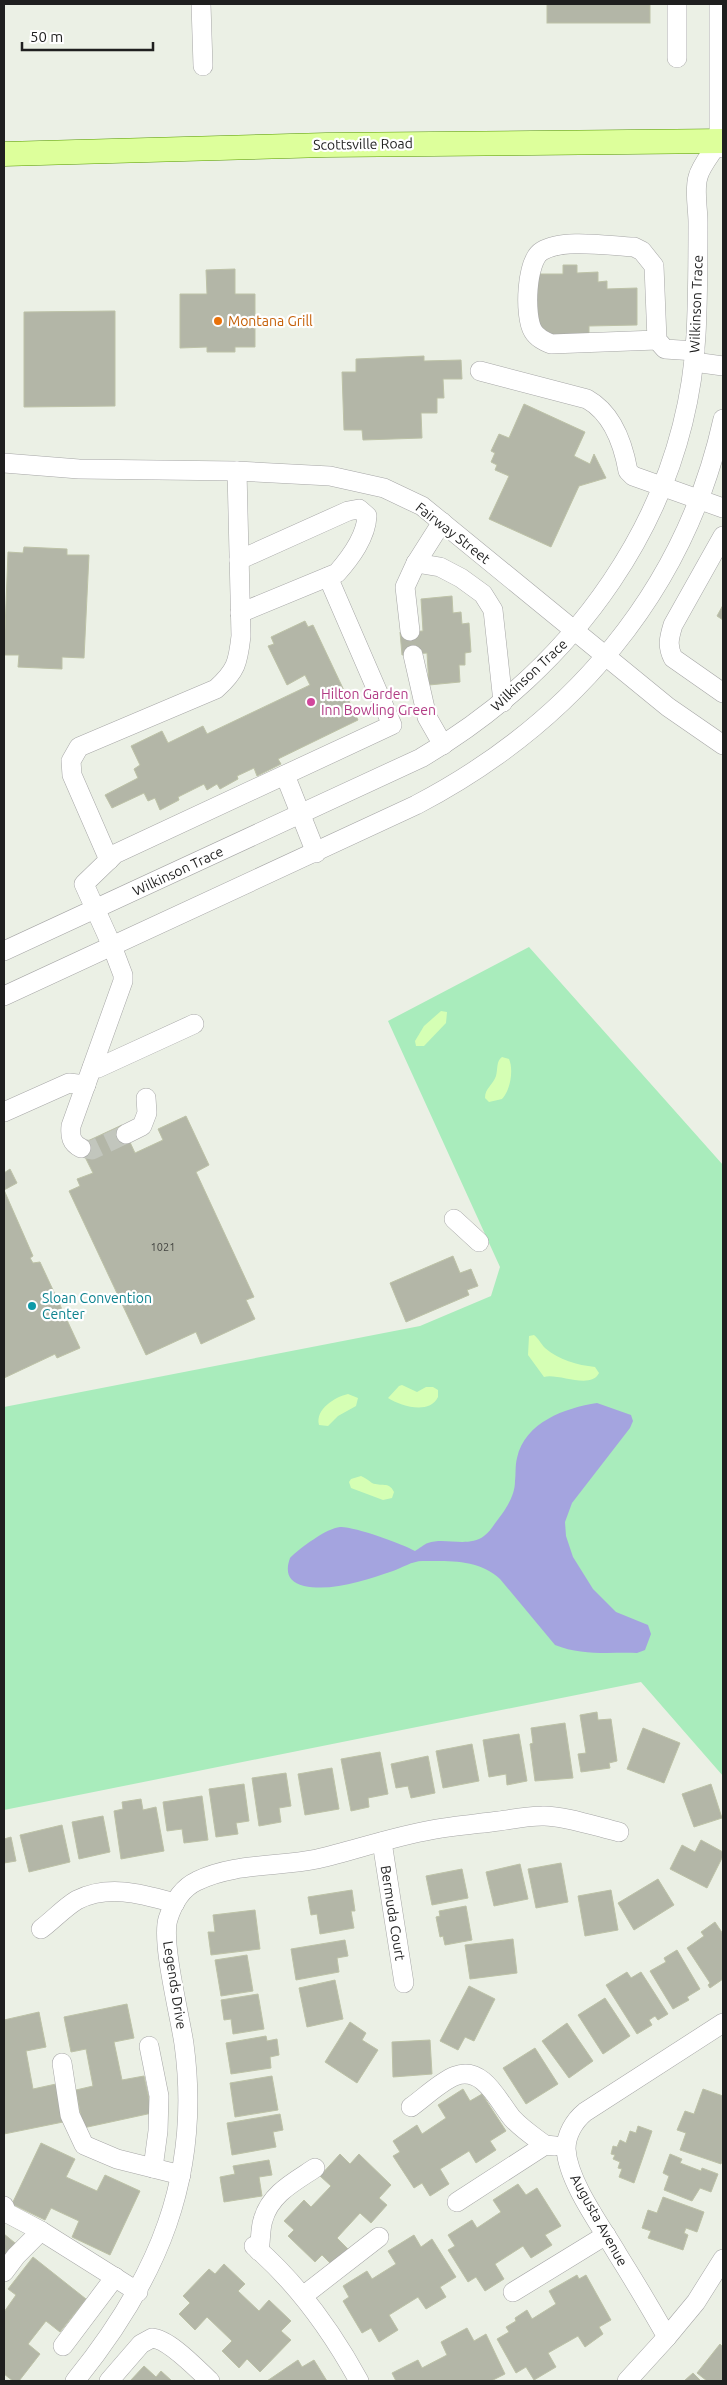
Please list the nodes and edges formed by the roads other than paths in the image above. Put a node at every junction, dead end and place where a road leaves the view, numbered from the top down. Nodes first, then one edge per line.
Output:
1 (201, 4) edge
2 (677, 4) edge
3 (719, 4) edge
4 (677, 58) dead end
5 (203, 66) dead end
6 (722, 144) edge
7 (4, 154) edge
8 (657, 340) junction
9 (694, 357) junction
10 (723, 366) edge
11 (480, 372) dead end
12 (723, 419) edge
13 (4, 463) edge
14 (238, 471) junction
15 (662, 485) junction
16 (700, 498) junction
17 (723, 508) edge
18 (442, 522) junction
19 (723, 536) edge
20 (239, 560) junction
21 (416, 563) junction
22 (328, 577) junction
23 (240, 613) junction
24 (410, 632) dead end
25 (575, 632) junction
26 (412, 655) dead end
27 (606, 656) junction
28 (723, 692) edge
29 (503, 702) junction
30 (443, 745) junction
31 (723, 745) edge
32 (285, 775) junction
33 (301, 814) junction
34 (316, 852) junction
35 (109, 860) junction
36 (95, 908) junction
37 (112, 946) junction
38 (4, 951) edge
39 (4, 996) edge
40 (194, 1024) dead end
41 (89, 1077) junction
42 (146, 1098) dead end
43 (4, 1112) edge
44 (126, 1134) tunnel mouth
45 (81, 1148) dead end
46 (454, 1218) dead end
47 (479, 1242) dead end
48 (618, 1832) dead end
49 (382, 1842) junction
50 (174, 1903) junction
51 (42, 1929) dead end
52 (404, 1983) dead end
53 (723, 2023) edge
54 (149, 2046) dead end
55 (62, 2063) dead end
56 (411, 2107) dead end
57 (545, 2145) junction
58 (566, 2148) junction
59 (153, 2168) junction
60 (315, 2168) dead end
61 (181, 2175) junction
62 (457, 2202) dead end
63 (4, 2206) edge
64 (41, 2231) junction
65 (606, 2235) junction
66 (379, 2237) dead end
67 (723, 2258) edge
68 (4, 2272) edge
69 (115, 2277) junction
70 (138, 2292) junction
71 (513, 2292) dead end
72 (303, 2296) junction
73 (667, 2337) junction
74 (63, 2346) dead end
75 (75, 2381) edge
76 (109, 2381) edge
77 (210, 2381) edge
78 (359, 2381) edge
79 (627, 2381) edge

1 - 5 street
2 - 4 street
3 - 6 street
6 - 7 main road, Scottsville Road
6 - 9 street, Wilkinson Trace
8 - 8 street
8 - 9 street
9 - 10 street
9 - 15 street, Wilkinson Trace
11 - 15 street
12 - 16 street
13 - 14 street, Fairway Street
14 - 18 street, Fairway Street
14 - 20 street
15 - 16 street
15 - 25 street, Wilkinson Trace
16 - 17 street
16 - 27 street
18 - 21 street
18 - 25 street, Fairway Street
19 - 28 street
20 - 22 street
20 - 23 street
21 - 24 street
21 - 29 street
22 - 23 street
22 - 32 street
23 - 35 street
25 - 27 street, Fairway Street
25 - 29 street, Wilkinson Trace
26 - 30 street
27 - 31 street, Fairway Street
27 - 34 street
29 - 30 street, Wilkinson Trace
30 - 33 street, Wilkinson Trace
32 - 33 street
32 - 35 street
33 - 34 street
33 - 36 street, Wilkinson Trace
34 - 37 street
35 - 36 street
36 - 37 street
36 - 38 street, Wilkinson Trace
37 - 39 street
37 - 41 street
40 - 41 street
41 - 43 street
41 - 45 street
42 - 44 street
46 - 47 street
48 - 49 street, Legends Drive
49 - 50 street, Legends Drive
49 - 52 street, Bermuda Court
50 - 51 street
50 - 61 street, Legends Drive
53 - 58 street
54 - 59 street
55 - 59 street
56 - 57 street
57 - 58 street
57 - 62 street
58 - 65 street, Augusta Avenue
59 - 61 street
60 - 72 street
61 - 70 street, Legends Drive
63 - 64 street
64 - 68 street
64 - 69 street
65 - 71 street
65 - 73 street, Augusta Avenue
66 - 72 street
67 - 73 street
69 - 70 street
69 - 74 street
70 - 75 street, Legends Drive
72 - 78 street
73 - 79 street
76 - 77 street

